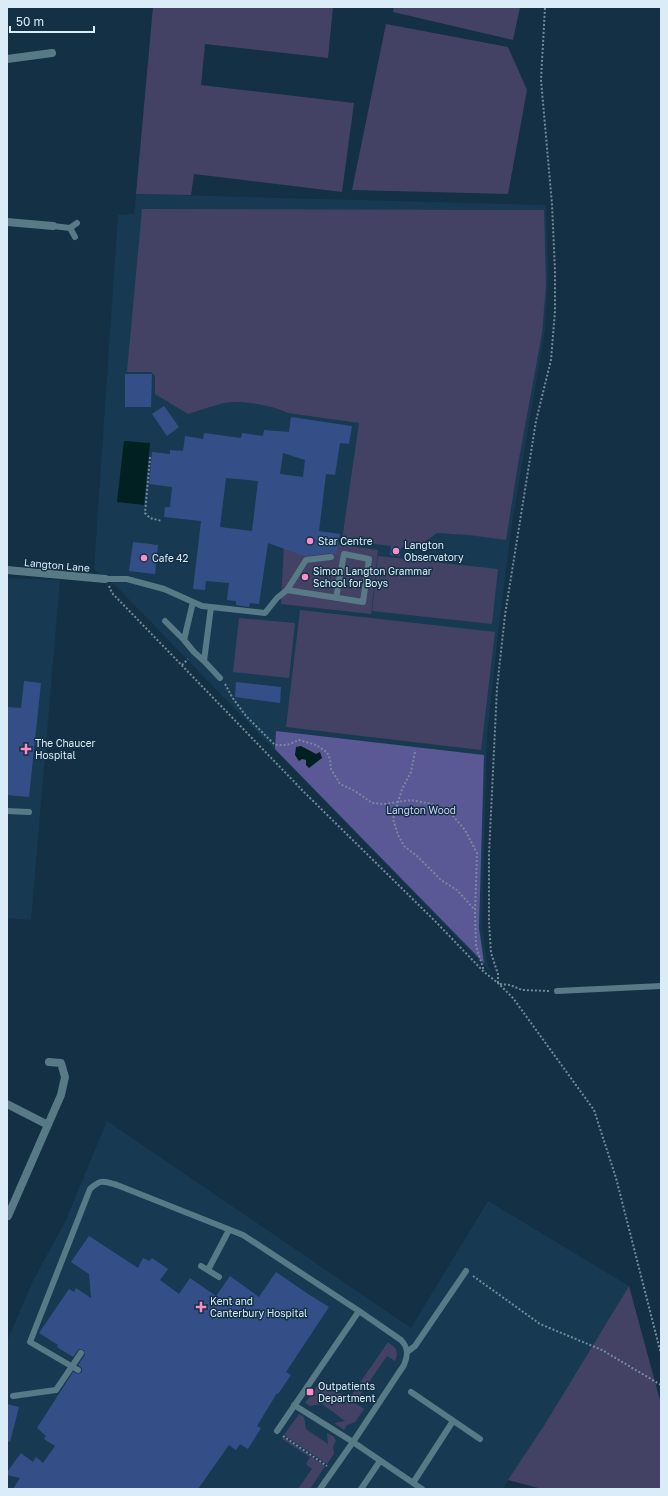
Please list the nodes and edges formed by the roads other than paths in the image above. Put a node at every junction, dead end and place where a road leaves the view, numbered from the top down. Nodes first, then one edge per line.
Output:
1 (52, 53) dead end
2 (7, 59) edge
3 (7, 222) edge
4 (77, 223) dead end
5 (53, 226) joint
6 (70, 228) junction
7 (75, 237) dead end
8 (331, 557) dead end
9 (7, 570) edge
10 (105, 579) joint
11 (287, 590) junction
12 (336, 598) junction
13 (193, 602) junction
14 (211, 607) junction
15 (165, 621) dead end
16 (184, 640) junction
17 (204, 661) junction
18 (220, 678) road end
19 (7, 811) edge
20 (29, 812) dead end
21 (661, 986) edge
22 (557, 991) road end
23 (49, 1062) dead end
24 (7, 1104) edge
25 (48, 1125) junction
26 (8, 1216) edge
27 (229, 1230) junction
28 (201, 1266) dead end
29 (208, 1270) junction
30 (466, 1271) road end
31 (218, 1277) dead end
32 (359, 1311) junction
33 (407, 1352) junction
34 (81, 1353) dead end
35 (75, 1368) junction
36 (411, 1392) dead end
37 (13, 1396) dead end
38 (294, 1405) junction
39 (453, 1421) junction
40 (276, 1431) road end
41 (480, 1439) dead end
42 (353, 1442) junction
43 (380, 1461) junction
44 (413, 1483) junction
45 (320, 1489) edge
46 (361, 1489) edge
47 (422, 1489) edge

1 - 2 street
3 - 5 street
4 - 6 lane
5 - 6 lane
6 - 7 lane
8 - 11 lane
9 - 10 street, Langton Lane
10 - 13 lane
11 - 12 lane
11 - 14 lane
12 - 12 lane
13 - 14 lane
13 - 16 lane
14 - 17 lane
15 - 16 lane
16 - 17 lane
17 - 18 lane
19 - 20 lane
21 - 22 lane
23 - 25 street
24 - 25 street
25 - 26 street
27 - 29 lane
27 - 32 lane
27 - 35 lane
28 - 29 lane
29 - 31 lane
30 - 33 lane
32 - 33 lane
32 - 38 lane
33 - 42 lane
34 - 35 lane
35 - 37 lane
36 - 39 lane
38 - 40 lane
38 - 42 lane
39 - 41 lane
39 - 44 lane
42 - 43 lane
42 - 45 lane
43 - 44 lane
43 - 46 lane
44 - 47 lane

